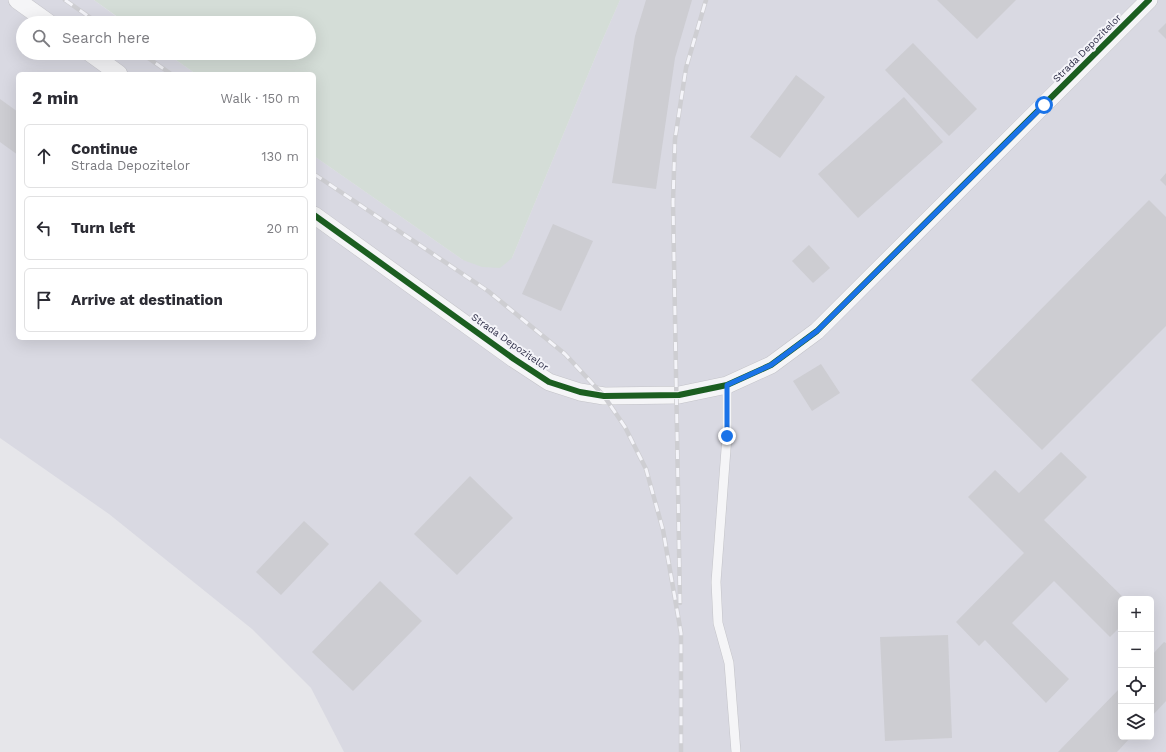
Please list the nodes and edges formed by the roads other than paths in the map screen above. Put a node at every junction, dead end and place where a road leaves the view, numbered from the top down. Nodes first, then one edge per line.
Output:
1 (17, 0) edge
2 (1149, 0) edge
3 (39, 16) edge
4 (100, 60) edge
5 (116, 72) edge
6 (316, 215) edge
7 (727, 385) junction
8 (736, 752) edge

1 - 3 street
2 - 7 street, Strada Depozitelor
4 - 5 street
6 - 7 street, Strada Depozitelor
7 - 8 lane

